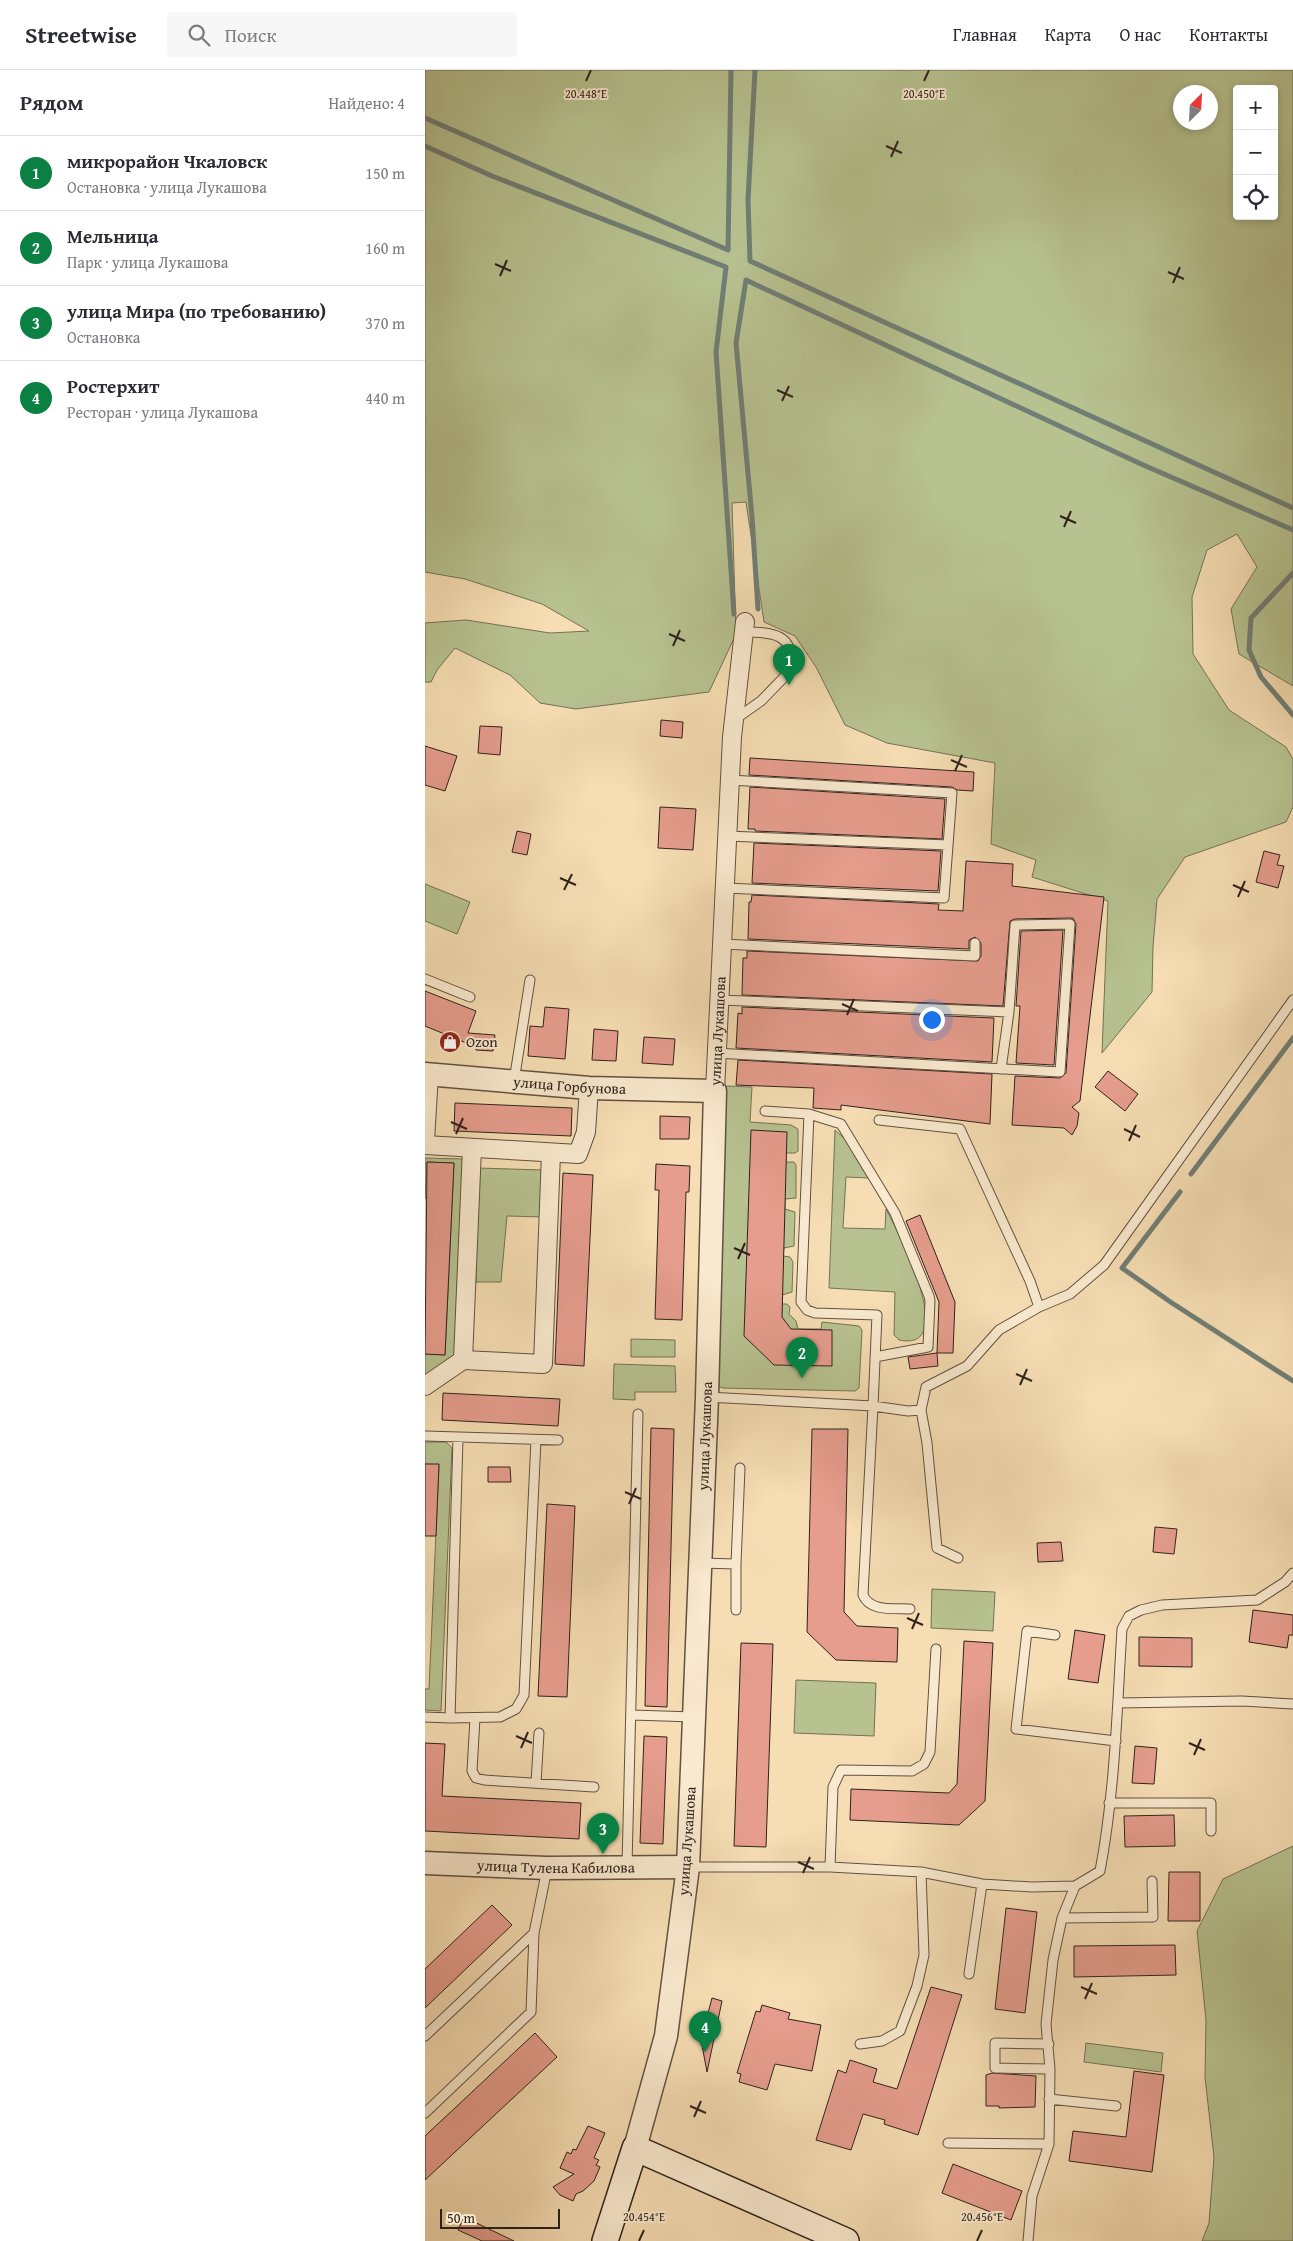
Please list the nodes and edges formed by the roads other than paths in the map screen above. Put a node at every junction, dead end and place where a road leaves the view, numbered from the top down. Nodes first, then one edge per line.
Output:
1 (745, 627) joint
2 (734, 721) junction
3 (730, 780) junction
4 (727, 836) junction
5 (948, 846) junction
6 (725, 888) junction
7 (975, 943) dead end
8 (722, 944) junction
9 (425, 979) edge
10 (530, 980) dead end
11 (470, 997) dead end
12 (719, 1000) junction
13 (1293, 1000) edge
14 (1009, 1012) junction
15 (717, 1053) junction
16 (1001, 1069) junction
17 (427, 1074) edge
18 (514, 1082) junction
19 (589, 1088) junction
20 (715, 1091) junction
21 (765, 1111) dead end
22 (809, 1114) junction
23 (879, 1120) dead end
24 (425, 1141) edge
25 (425, 1145) edge
26 (473, 1148) junction
27 (551, 1153) junction
28 (1039, 1307) junction
29 (875, 1357) junction
30 (463, 1360) junction
31 (425, 1386) edge
32 (707, 1397) junction
33 (873, 1406) junction
34 (921, 1410) junction
35 (638, 1414) dead end
36 (425, 1436) edge
37 (458, 1438) junction
38 (536, 1440) junction
39 (558, 1440) dead end
40 (740, 1468) dead end
41 (958, 1558) dead end
42 (700, 1563) junction
43 (736, 1564) junction
44 (1293, 1573) edge
45 (910, 1609) dead end
46 (735, 1610) dead end
47 (1055, 1635) dead end
48 (936, 1649) dead end
49 (1118, 1703) junction
50 (1293, 1704) edge
51 (632, 1715) junction
52 (425, 1717) edge
53 (694, 1717) junction
54 (450, 1718) junction
55 (475, 1718) junction
56 (539, 1733) dead end
57 (1116, 1741) junction
58 (536, 1783) junction
59 (594, 1787) dead end
60 (1109, 1803) junction
61 (1211, 1830) dead end
62 (425, 1863) edge
63 (627, 1867) junction
64 (688, 1867) junction
65 (547, 1868) junction
66 (830, 1868) junction
67 (921, 1872) junction
68 (1152, 1881) dead end
69 (982, 1884) junction
70 (1075, 1886) junction
71 (1062, 1918) junction
72 (534, 1933) junction
73 (969, 1974) dead end
74 (425, 2036) edge
75 (860, 2044) dead end
76 (1049, 2044) junction
77 (1050, 2069) junction
78 (1049, 2098) junction
79 (1116, 2106) dead end
80 (425, 2113) edge
81 (948, 2142) dead end
82 (1049, 2144) junction
83 (635, 2148) junction
84 (830, 2238) edge
85 (605, 2241) edge
86 (1028, 2241) edge

1 - 2 street, улица Лукашова
1 - 2 lane
2 - 3 street, улица Лукашова
3 - 4 street, улица Лукашова
3 - 5 lane
4 - 5 lane
4 - 6 street, улица Лукашова
5 - 6 lane
6 - 8 street, улица Лукашова
7 - 8 lane
8 - 12 street, улица Лукашова
9 - 11 lane
10 - 18 lane
12 - 14 lane
12 - 15 street, улица Лукашова
13 - 28 lane
14 - 16 lane
14 - 16 lane
15 - 16 lane
15 - 20 street, улица Лукашова
17 - 18 street, улица Горбунова
17 - 24 street
18 - 19 street, улица Горбунова
19 - 20 street, улица Горбунова
19 - 27 street
20 - 32 street, улица Лукашова
21 - 22 lane
22 - 29 lane
22 - 29 lane
23 - 28 lane
25 - 26 street
26 - 27 street
26 - 30 street
27 - 30 street
28 - 34 lane
29 - 33 lane
30 - 31 street
32 - 33 lane
32 - 42 street, улица Лукашова
33 - 34 lane
33 - 45 lane
34 - 41 lane
35 - 51 lane
36 - 37 lane
37 - 38 lane
37 - 54 lane
38 - 39 lane
38 - 55 lane
40 - 43 lane
42 - 43 lane
42 - 53 street, улица Лукашова
43 - 46 lane
44 - 49 lane
47 - 57 lane
48 - 66 lane
49 - 50 lane
49 - 57 lane
51 - 53 lane
51 - 63 lane
52 - 54 lane
53 - 64 street, улица Лукашова
54 - 55 lane
55 - 58 lane
56 - 58 lane
57 - 60 lane
58 - 59 lane
60 - 61 lane
60 - 70 lane
62 - 65 street, улица Тулена Кабилова
63 - 64 street, улица Тулена Кабилова
63 - 65 street, улица Тулена Кабилова
64 - 66 lane
64 - 83 street, улица Лукашова
65 - 72 lane
66 - 67 lane
67 - 69 lane
67 - 75 lane
68 - 71 lane
69 - 70 lane
69 - 73 lane
70 - 71 lane
71 - 76 lane
72 - 74 lane
72 - 80 lane
76 - 77 lane
76 - 77 lane
77 - 78 lane
78 - 79 lane
78 - 82 lane
81 - 82 lane
82 - 86 lane
83 - 84 main road
83 - 85 main road, улица Лукашова

